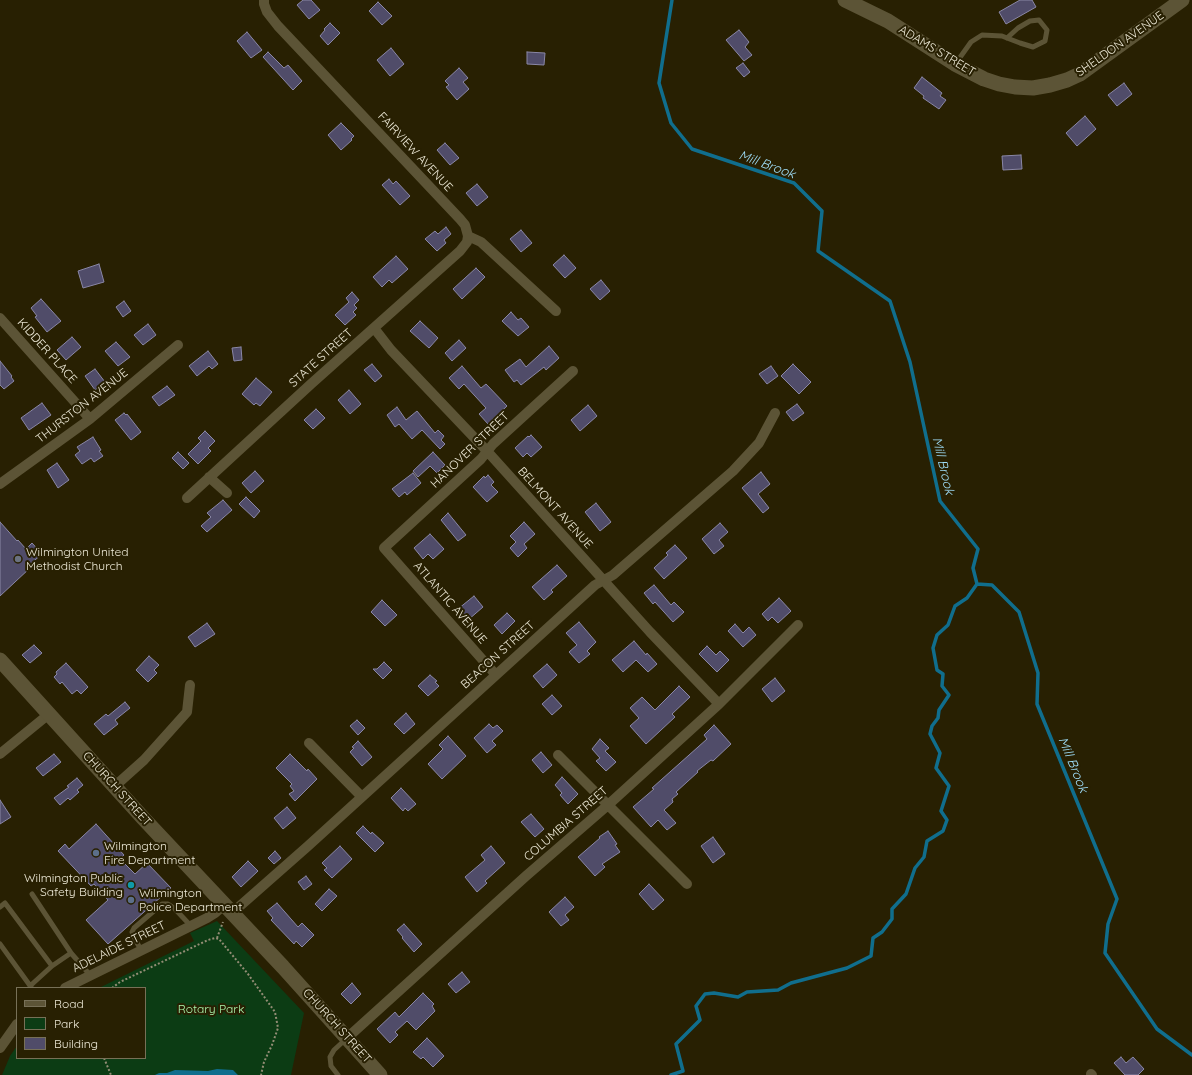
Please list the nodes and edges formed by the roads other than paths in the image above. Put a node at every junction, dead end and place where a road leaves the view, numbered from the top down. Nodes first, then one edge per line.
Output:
1 (264, 0) edge
2 (845, 0) edge
3 (1182, 0) edge
4 (1007, 38) junction
5 (955, 64) junction
6 (1033, 88) joint
7 (468, 236) junction
8 (556, 311) dead end
9 (0, 318) edge
10 (374, 328) junction
11 (178, 345) dead end
12 (573, 371) dead end
13 (775, 413) dead end
14 (90, 419) junction
15 (488, 451) junction
16 (210, 477) junction
17 (0, 484) edge
18 (227, 493) dead end
19 (188, 498) dead end
20 (384, 548) joint
21 (603, 580) junction
22 (798, 625) dead end
23 (0, 660) edge
24 (496, 675) junction
25 (190, 685) dead end
26 (719, 704) junction
27 (49, 714) junction
28 (309, 743) dead end
29 (0, 754) edge
30 (558, 755) dead end
31 (115, 786) junction
32 (362, 797) junction
33 (608, 805) junction
34 (687, 884) dead end
35 (32, 894) dead end
36 (0, 907) edge
37 (227, 913) junction
38 (191, 926) junction
39 (0, 944) edge
40 (142, 950) junction
41 (71, 953) junction
42 (52, 966) junction
43 (90, 975) junction
44 (30, 987) edge
45 (68, 987) edge
46 (16, 1025) edge
47 (347, 1038) junction
48 (0, 1048) edge
49 (338, 1075) edge
50 (380, 1075) edge

1 - 7 street, FAIRVIEW AVENUE
2 - 5 main road, ADAMS STREET
3 - 6 main road, SHELDON AVENUE
4 - 4 lane
4 - 5 lane
5 - 6 main road, ADAMS STREET
7 - 8 street
7 - 10 street, STATE STREET
9 - 14 street, KIDDER PLACE
10 - 15 street, BELMONT AVENUE
10 - 16 street, STATE STREET
11 - 14 street, THURSTON AVENUE
12 - 15 street, HANOVER STREET
13 - 21 street, BEACON STREET
14 - 17 street, THURSTON AVENUE
15 - 20 street, HANOVER STREET
15 - 21 street, BELMONT AVENUE
16 - 18 street
16 - 19 street, STATE STREET
20 - 24 street, ATLANTIC AVENUE
21 - 24 street, BEACON STREET
21 - 26 street, BELMONT AVENUE
22 - 26 street, COLUMBIA STREET
23 - 27 main road, CHURCH STREET
24 - 32 street, BEACON STREET
25 - 31 street
26 - 33 street, COLUMBIA STREET
27 - 29 street
27 - 31 main road, CHURCH STREET
28 - 32 street
30 - 33 street
31 - 37 main road, CHURCH STREET
32 - 37 street, BEACON STREET
33 - 34 street
33 - 47 street, COLUMBIA STREET
35 - 41 lane
36 - 42 lane
37 - 38 street, ADELAIDE STREET
37 - 47 main road, CHURCH STREET
38 - 40 street, ADELAIDE STREET
38 - 40 lane
39 - 44 lane
40 - 43 street, ADELAIDE STREET
41 - 42 lane
41 - 43 lane
42 - 44 lane
43 - 45 street, ADELAIDE STREET
46 - 48 street
47 - 49 lane
47 - 50 main road, CHURCH STREET

